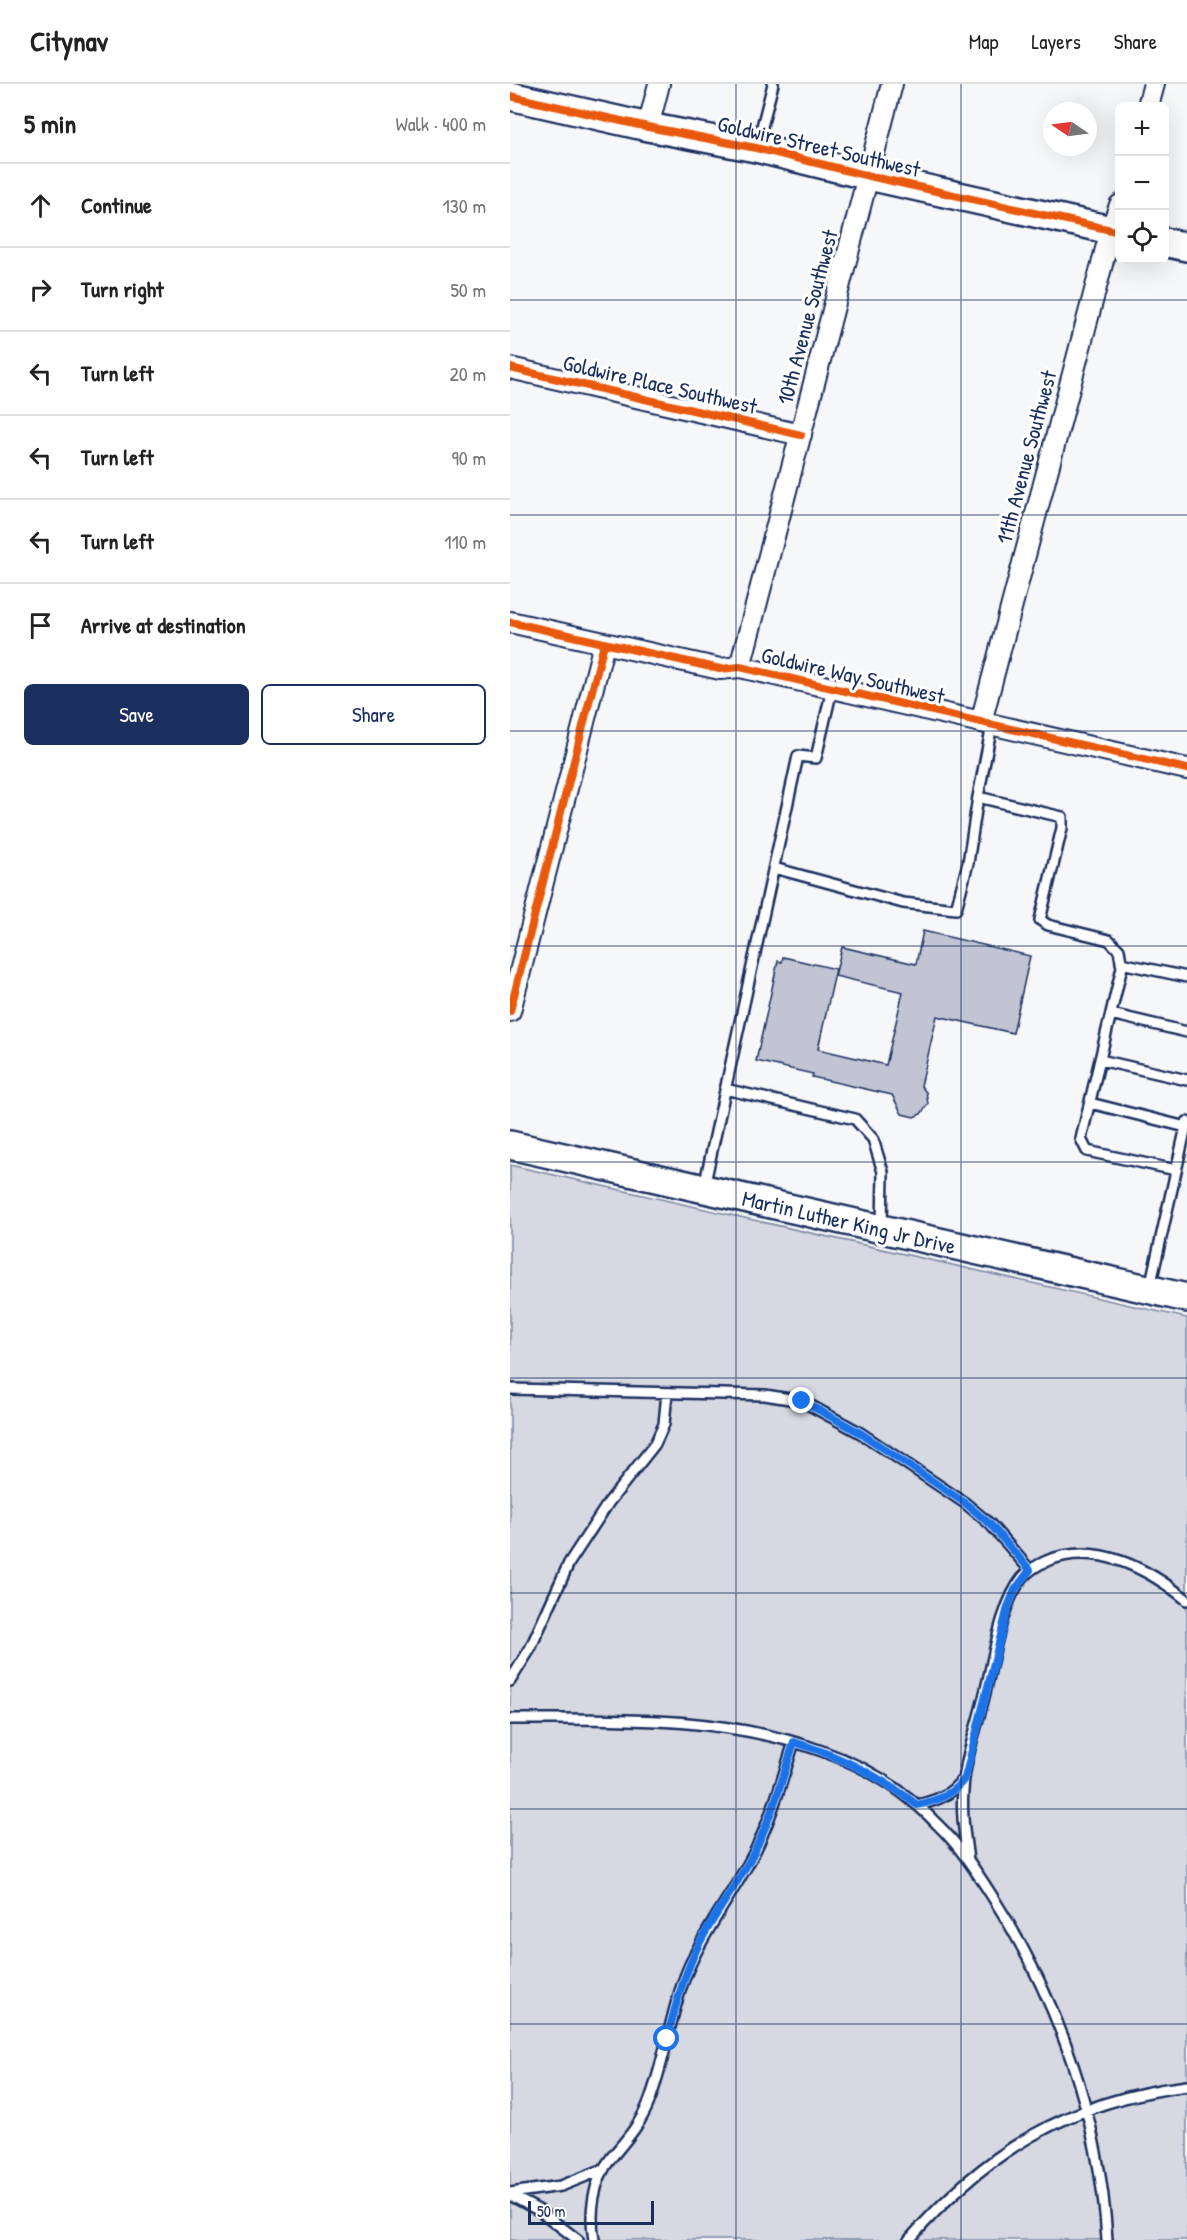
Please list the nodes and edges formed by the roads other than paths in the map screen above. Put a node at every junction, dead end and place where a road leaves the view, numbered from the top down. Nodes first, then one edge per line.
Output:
1 (659, 84) edge
2 (773, 84) edge
3 (892, 84) edge
4 (1154, 84) edge
5 (510, 96) edge
6 (1149, 102) edge
7 (648, 127) junction
8 (756, 148) junction
9 (869, 176) junction
10 (1115, 231) edge
11 (1169, 243) edge
12 (1187, 247) edge
13 (510, 368) edge
14 (801, 435) junction
15 (510, 622) edge
16 (604, 644) junction
17 (740, 667) junction
18 (832, 689) junction
19 (987, 724) junction
20 (1187, 769) edge
21 (978, 797) junction
22 (774, 868) junction
23 (1121, 963) junction
24 (1187, 977) edge
25 (510, 1011) edge
26 (1111, 1014) junction
27 (1187, 1032) edge
28 (1100, 1060) junction
29 (1187, 1080) edge
30 (725, 1089) junction
31 (1089, 1103) junction
32 (1186, 1124) edge
33 (510, 1145) edge
34 (1176, 1170) junction
35 (704, 1189) junction
36 (882, 1229) junction
37 (1149, 1289) junction
38 (1187, 1298) edge
39 (510, 1389) edge
40 (667, 1393) junction
41 (1030, 1570) junction
42 (1187, 1600) edge
43 (510, 1681) edge
44 (510, 1719) edge
45 (794, 1742) junction
46 (965, 1778) junction
47 (917, 1805) junction
48 (968, 1860) junction
49 (1187, 2086) edge
50 (1086, 2111) junction
51 (604, 2169) junction
52 (510, 2194) edge
53 (578, 2240) edge
54 (594, 2240) edge
55 (909, 2240) edge
56 (1107, 2240) edge

1 - 7 street
2 - 8 lane
3 - 9 street, 10th Avenue Southwest
4 - 6 street
5 - 7 main road, Goldwire Street Southwest
7 - 8 main road, Goldwire Street Southwest
8 - 9 main road, Goldwire Street Southwest
9 - 10 main road, Goldwire Street Southwest
9 - 14 street, 10th Avenue Southwest
10 - 19 street, 11th Avenue Southwest
11 - 12 main road
13 - 14 street, Goldwire Place Southwest
14 - 17 street, 10th Avenue Southwest
15 - 16 street, Goldwire Way Southwest
16 - 17 street, Goldwire Way Southwest
16 - 25 street
17 - 18 street, Goldwire Way Southwest
18 - 19 street, Goldwire Way Southwest
18 - 22 lane
19 - 20 street, Goldwire Way Southwest
19 - 21 lane
21 - 22 lane
21 - 23 lane
22 - 30 lane
23 - 24 lane
23 - 26 lane
26 - 27 lane
26 - 28 lane
28 - 29 lane
28 - 31 lane
30 - 35 lane
30 - 36 lane
31 - 32 lane
31 - 34 lane
32 - 34 lane
33 - 35 main road, Martin Luther King Jr Drive
34 - 37 lane
35 - 36 main road, Martin Luther King Jr Drive
36 - 37 main road, Martin Luther King Jr Drive
37 - 38 main road, Martin Luther King Jr Drive
39 - 40 lane
40 - 41 lane
40 - 43 lane
41 - 42 lane
41 - 46 lane
44 - 45 lane
45 - 47 lane
45 - 51 lane
46 - 47 lane
46 - 48 lane
47 - 48 lane
48 - 50 lane
49 - 50 lane
50 - 55 lane
50 - 56 lane
51 - 52 lane
51 - 54 lane
52 - 53 lane

